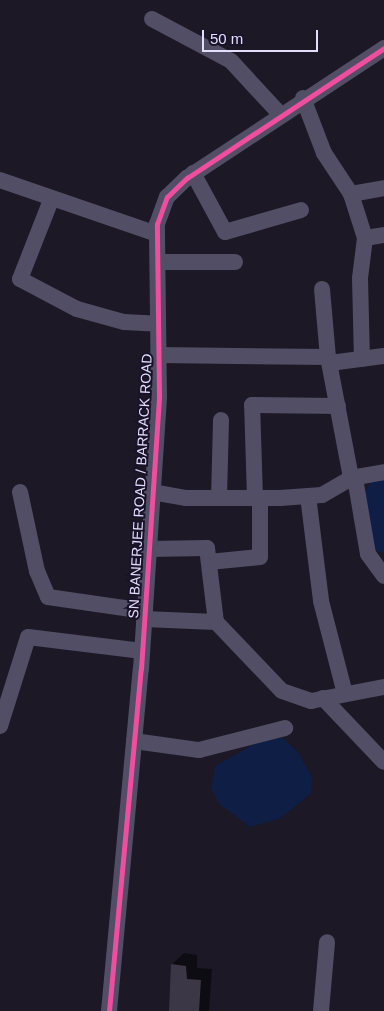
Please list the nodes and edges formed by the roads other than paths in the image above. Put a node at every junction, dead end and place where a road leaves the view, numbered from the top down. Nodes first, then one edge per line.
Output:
1 (152, 18) dead end
2 (384, 48) edge
3 (303, 98) junction
4 (279, 113) junction
5 (193, 173) junction
6 (0, 180) edge
7 (384, 188) edge
8 (351, 194) junction
9 (51, 200) junction
10 (301, 210) dead end
11 (158, 234) junction
12 (384, 235) edge
13 (365, 238) junction
14 (158, 262) junction
15 (235, 262) dead end
16 (322, 289) dead end
17 (158, 324) junction
18 (158, 355) junction
19 (384, 356) edge
20 (362, 359) junction
21 (329, 360) junction
22 (338, 406) junction
23 (221, 420) dead end
24 (384, 472) edge
25 (353, 478) junction
26 (20, 492) dead end
27 (152, 492) junction
28 (308, 496) junction
29 (219, 498) junction
30 (257, 498) junction
31 (149, 549) junction
32 (209, 562) junction
33 (384, 576) edge
34 (144, 615) junction
35 (216, 622) junction
36 (142, 651) junction
37 (384, 687) edge
38 (345, 694) junction
39 (323, 698) junction
40 (0, 726) edge
41 (285, 728) dead end
42 (134, 741) junction
43 (384, 762) edge
44 (326, 942) dead end
45 (109, 1011) edge
46 (321, 1011) edge

1 - 4 street
2 - 3 street, SN BANERJEE ROAD / BARRACK ROAD
3 - 4 street, SN BANERJEE ROAD / BARRACK ROAD
3 - 8 street
4 - 5 street, SN BANERJEE ROAD / BARRACK ROAD
5 - 10 street
5 - 11 street, SN BANERJEE ROAD / BARRACK ROAD
6 - 9 street
7 - 8 street
8 - 13 street
9 - 11 street
9 - 17 street
11 - 14 street, SN BANERJEE ROAD / BARRACK ROAD
12 - 13 street
13 - 20 street
14 - 15 street
14 - 17 street, SN BANERJEE ROAD / BARRACK ROAD
16 - 21 street
17 - 18 street, SN BANERJEE ROAD / BARRACK ROAD
18 - 21 street
18 - 27 street, SN BANERJEE ROAD / BARRACK ROAD
19 - 20 street
20 - 21 street
21 - 22 street
22 - 25 street
22 - 30 street
23 - 29 street
24 - 25 street
25 - 28 street
25 - 33 street
26 - 34 street
27 - 29 street
27 - 31 street, SN BANERJEE ROAD / BARRACK ROAD
28 - 30 street
28 - 38 street
29 - 30 street
30 - 32 street
31 - 32 street
31 - 34 street, SN BANERJEE ROAD / BARRACK ROAD
32 - 35 street
34 - 35 street
34 - 36 street, SN BANERJEE ROAD / BARRACK ROAD
35 - 39 street
36 - 40 street
36 - 42 street, SN BANERJEE ROAD / BARRACK ROAD
37 - 38 street
38 - 39 street
39 - 43 street
41 - 42 street
42 - 45 street, SN BANERJEE ROAD / BARRACK ROAD
44 - 46 street

